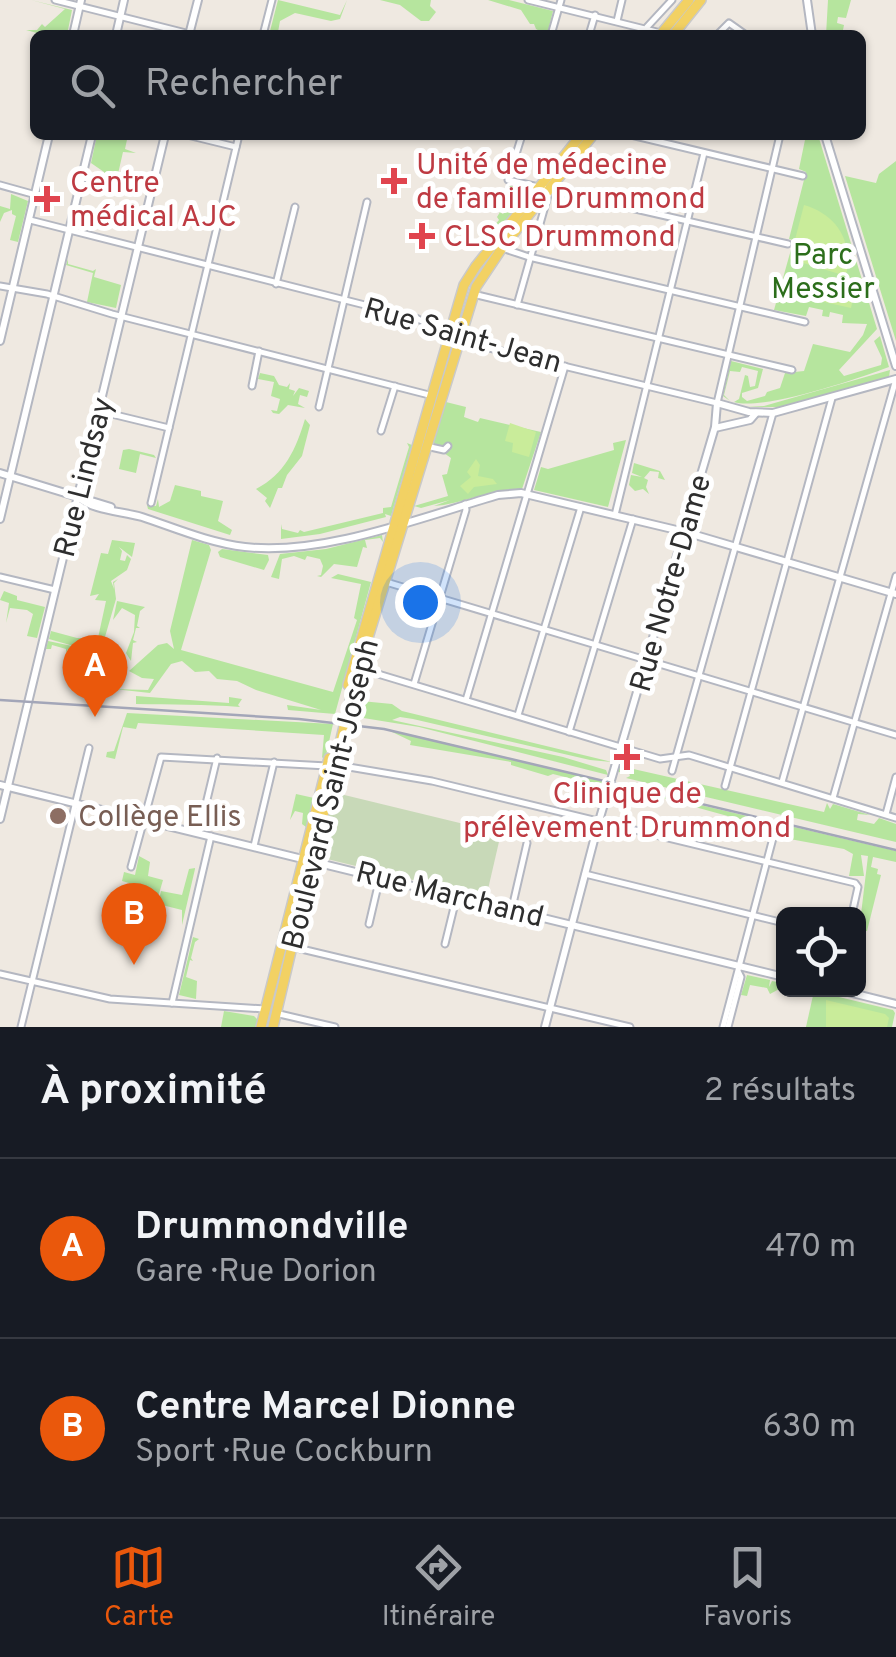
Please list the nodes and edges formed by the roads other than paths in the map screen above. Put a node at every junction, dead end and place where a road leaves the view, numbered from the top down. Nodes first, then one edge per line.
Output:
1 (54, 0) edge
2 (124, 0) edge
3 (198, 0) edge
4 (272, 0) edge
5 (528, 0) edge
6 (622, 0) edge
7 (672, 0) edge
8 (689, 0) edge
9 (702, 0) edge
10 (807, 0) edge
11 (81, 3) edge
12 (560, 4) edge
13 (120, 16) junction
14 (594, 16) junction
15 (617, 21) junction
16 (647, 28) junction
17 (74, 30) edge
18 (117, 30) edge
19 (172, 30) edge
20 (192, 30) edge
21 (264, 30) edge
22 (552, 30) edge
23 (590, 30) edge
24 (652, 30) edge
25 (668, 30) edge
26 (670, 30) edge
27 (811, 30) edge
28 (48, 140) edge
29 (91, 140) edge
30 (164, 140) edge
31 (207, 140) edge
32 (238, 140) edge
33 (520, 140) edge
34 (578, 140) edge
35 (588, 140) edge
36 (664, 140) edge
37 (779, 140) edge
38 (826, 140) edge
39 (236, 147) junction
40 (704, 152) junction
41 (772, 168) junction
42 (803, 176) dead end
43 (0, 185) edge
44 (544, 188) junction
45 (36, 194) junction
46 (367, 202) dead end
47 (295, 207) dead end
48 (30, 220) junction
49 (687, 221) junction
50 (70, 230) junction
51 (755, 237) junction
52 (788, 244) dead end
53 (136, 248) junction
54 (502, 248) junction
55 (530, 258) junction
56 (208, 266) junction
57 (276, 284) junction
58 (0, 286) edge
59 (13, 287) junction
60 (670, 290) junction
61 (473, 294) junction
62 (54, 296) junction
63 (344, 301) junction
64 (516, 304) junction
65 (738, 306) junction
66 (120, 316) junction
67 (804, 322) dead end
68 (192, 334) junction
69 (455, 336) junction
70 (658, 337) junction
71 (0, 341) edge
72 (260, 351) junction
73 (728, 354) junction
74 (565, 366) junction
75 (896, 366) edge
76 (328, 368) junction
77 (792, 370) dead end
78 (896, 379) edge
79 (646, 385) junction
80 (252, 386) dead end
81 (395, 386) junction
82 (436, 397) junction
83 (832, 398) junction
84 (717, 403) junction
85 (319, 408) dead end
86 (100, 412) junction
87 (756, 413) junction
88 (773, 414) junction
89 (169, 428) junction
90 (715, 428) junction
91 (381, 431) dead end
92 (426, 446) junction
93 (448, 446) dead end
94 (0, 473) edge
95 (10, 476) junction
96 (528, 494) junction
97 (78, 497) junction
98 (151, 503) dead end
99 (465, 504) junction
100 (580, 507) junction
101 (615, 515) junction
102 (0, 519) edge
103 (633, 520) junction
104 (405, 521) junction
105 (394, 524) junction
106 (686, 532) junction
107 (736, 547) junction
108 (788, 562) junction
109 (896, 576) edge
110 (0, 578) edge
111 (839, 578) junction
112 (381, 580) junction
113 (55, 590) junction
114 (894, 594) edge
115 (440, 598) junction
116 (492, 614) junction
117 (544, 630) junction
118 (596, 646) junction
119 (648, 661) junction
120 (358, 668) junction
121 (700, 677) junction
122 (414, 684) junction
123 (752, 692) junction
124 (466, 700) junction
125 (803, 707) junction
126 (518, 716) junction
127 (855, 722) junction
128 (570, 732) junction
129 (896, 735) edge
130 (621, 747) junction
131 (89, 748) dead end
132 (676, 757) junction
133 (217, 758) junction
134 (274, 762) junction
135 (330, 765) junction
136 (730, 768) junction
137 (672, 771) dead end
138 (896, 777) edge
139 (782, 782) junction
140 (4, 786) edge
141 (725, 786) dead end
142 (834, 798) junction
143 (75, 803) junction
144 (886, 814) junction
145 (896, 818) edge
146 (0, 819) edge
147 (143, 819) junction
148 (599, 821) junction
149 (200, 833) junction
150 (211, 836) junction
151 (773, 838) dead end
152 (528, 844) dead end
153 (254, 846) junction
154 (307, 859) junction
155 (766, 862) junction
156 (131, 867) dead end
157 (585, 874) junction
158 (380, 877) junction
159 (457, 895) junction
160 (853, 907) edge
161 (512, 908) junction
162 (753, 916) junction
163 (776, 921) edge
164 (369, 924) dead end
165 (571, 924) junction
166 (445, 944) dead end
167 (290, 946) junction
168 (740, 970) junction
169 (0, 974) edge
170 (776, 976) edge
171 (32, 982) junction
172 (866, 997) edge
173 (172, 1003) junction
174 (896, 1004) edge
175 (550, 1008) junction
176 (271, 1011) junction
177 (21, 1027) edge
178 (262, 1027) edge
179 (273, 1027) edge
180 (335, 1027) edge
181 (545, 1027) edge
182 (630, 1027) edge
183 (726, 1027) edge

1 - 11 street
2 - 13 street
3 - 20 street
4 - 21 street
5 - 12 street
6 - 15 street
7 - 16 street
8 - 25 main road
9 - 26 main road
10 - 27 street
11 - 13 street
11 - 17 street
12 - 14 street
12 - 22 street
13 - 18 street
13 - 19 street
14 - 15 street
14 - 23 street
15 - 16 street
16 - 24 street
28 - 45 street
29 - 50 street
30 - 53 street, Rue Lindsay
31 - 39 street
32 - 39 street
33 - 44 street
34 - 44 main road, Boulevard Saint-Joseph
35 - 44 main road, Boulevard Saint-Joseph
36 - 40 street
37 - 41 street, Rue Notre-Dame
38 - 75 street
39 - 56 street
40 - 41 street
40 - 49 street
41 - 42 street
41 - 51 street, Rue Notre-Dame
43 - 45 street
44 - 49 street
44 - 54 main road, Boulevard Saint-Joseph
44 - 55 street
44 - 69 main road, Boulevard Saint-Joseph
45 - 48 street
46 - 63 street
47 - 57 street
48 - 50 street, Rue Saint-Jean
48 - 59 street
49 - 51 street
49 - 60 street
50 - 53 street, Rue Saint-Jean
50 - 62 street
51 - 52 street
51 - 65 street, Rue Notre-Dame
53 - 56 street, Rue Saint-Jean
53 - 66 street, Rue Lindsay
54 - 55 street
54 - 61 main road, Boulevard Saint-Joseph
55 - 60 street
55 - 64 street
56 - 57 street, Rue Saint-Jean
56 - 68 street
57 - 63 street, Rue Saint-Jean
58 - 59 street
59 - 62 street
59 - 71 street
60 - 65 street
60 - 70 street
61 - 64 street
61 - 69 main road, Boulevard Saint-Joseph
62 - 66 street
62 - 95 street
63 - 69 street, Rue Saint-Jean
63 - 76 street
64 - 70 street
65 - 67 street
65 - 73 street, Rue Notre-Dame
66 - 68 street
66 - 86 street, Rue Lindsay
68 - 72 street
68 - 89 street
69 - 74 street, Rue Saint-Jean
69 - 82 main road, Boulevard Saint-Joseph
70 - 73 street
70 - 79 street
72 - 76 street
72 - 80 street
73 - 77 street
73 - 84 street, Rue Notre-Dame
74 - 79 street, Rue Saint-Jean
74 - 96 street
76 - 81 street
76 - 85 street
78 - 83 street, Rue Saint-Jean
78 - 111 street
79 - 84 street, Rue Saint-Jean
79 - 101 street
81 - 82 street
81 - 91 street
82 - 92 main road, Boulevard Saint-Joseph
82 - 105 main road, Boulevard Saint-Joseph
83 - 88 street, Rue Saint-Jean
83 - 108 street
84 - 87 street, Rue Saint-Jean
84 - 90 street, Rue Notre-Dame
86 - 89 street
86 - 97 street, Rue Lindsay
87 - 88 street, Rue Saint-Jean
87 - 90 street
88 - 107 street
89 - 98 street
90 - 106 street, Rue Notre-Dame
92 - 93 street
92 - 104 main road, Boulevard Saint-Joseph
94 - 95 street
95 - 97 street
95 - 102 street
96 - 99 street
96 - 100 street
96 - 116 street
97 - 105 street
97 - 113 street, Rue Lindsay
99 - 104 street
99 - 115 street
100 - 101 street
100 - 117 street
101 - 103 street
103 - 106 street
103 - 118 street
104 - 105 street
104 - 112 main road, Boulevard Saint-Joseph
105 - 112 main road, Boulevard Saint-Joseph
106 - 107 street
106 - 119 street, Rue Notre-Dame
107 - 108 street
107 - 121 street
108 - 111 street
108 - 123 street
109 - 114 street
110 - 113 street
111 - 114 street
111 - 125 street
112 - 115 street
112 - 120 main road, Boulevard Saint-Joseph
112 - 135 main road, Boulevard Saint-Joseph
113 - 140 street, Rue Lindsay
114 - 127 street
115 - 116 street
115 - 122 street
116 - 117 street
116 - 124 street
117 - 118 street
117 - 126 street
118 - 119 street
118 - 128 street
119 - 121 street
119 - 130 street, Rue Notre-Dame
120 - 122 street
120 - 135 main road, Boulevard Saint-Joseph
121 - 123 street
121 - 132 street
122 - 124 street
123 - 125 street
123 - 136 street
124 - 126 street
125 - 127 street
125 - 139 street
126 - 128 street
127 - 129 street
127 - 142 street
128 - 130 street
130 - 132 street
130 - 148 street, Rue Notre-Dame
131 - 143 street
132 - 136 street
132 - 137 street
133 - 134 street
133 - 147 street
133 - 149 street
134 - 135 street
134 - 153 street
135 - 148 street
135 - 154 main road, Boulevard Saint-Joseph
136 - 139 street
136 - 141 street
138 - 144 street
139 - 142 street
140 - 143 street, Rue Marchand
140 - 146 street, Rue Lindsay
142 - 144 street
143 - 147 street, Rue Marchand
143 - 171 street
144 - 145 street
147 - 149 street, Rue Marchand
147 - 156 street
148 - 155 street
148 - 157 street, Rue Notre-Dame
149 - 150 street, Rue Marchand
150 - 153 street, Rue Marchand
150 - 173 street
151 - 155 street
152 - 161 street
153 - 154 street, Rue Marchand
154 - 158 street, Rue Marchand
154 - 167 main road, Boulevard Saint-Joseph
154 - 176 main road, Boulevard Saint-Joseph
155 - 160 street
155 - 162 street
157 - 162 street
157 - 165 street, Rue Notre-Dame
158 - 159 street, Rue Marchand
158 - 164 street
159 - 161 street, Rue Marchand
159 - 166 street
161 - 165 street, Rue Marchand
162 - 163 street
162 - 168 street
165 - 168 street, Rue Marchand
165 - 175 street, Rue Notre-Dame
167 - 175 street
167 - 176 main road, Boulevard Saint-Joseph
168 - 170 street, Rue Marchand
168 - 183 street
169 - 171 street
171 - 173 street
171 - 177 street
172 - 174 street
173 - 176 street
175 - 181 street, Rue Notre-Dame
175 - 182 street
176 - 178 main road, Boulevard Saint-Joseph
176 - 179 main road, Boulevard Saint-Joseph
176 - 180 street

